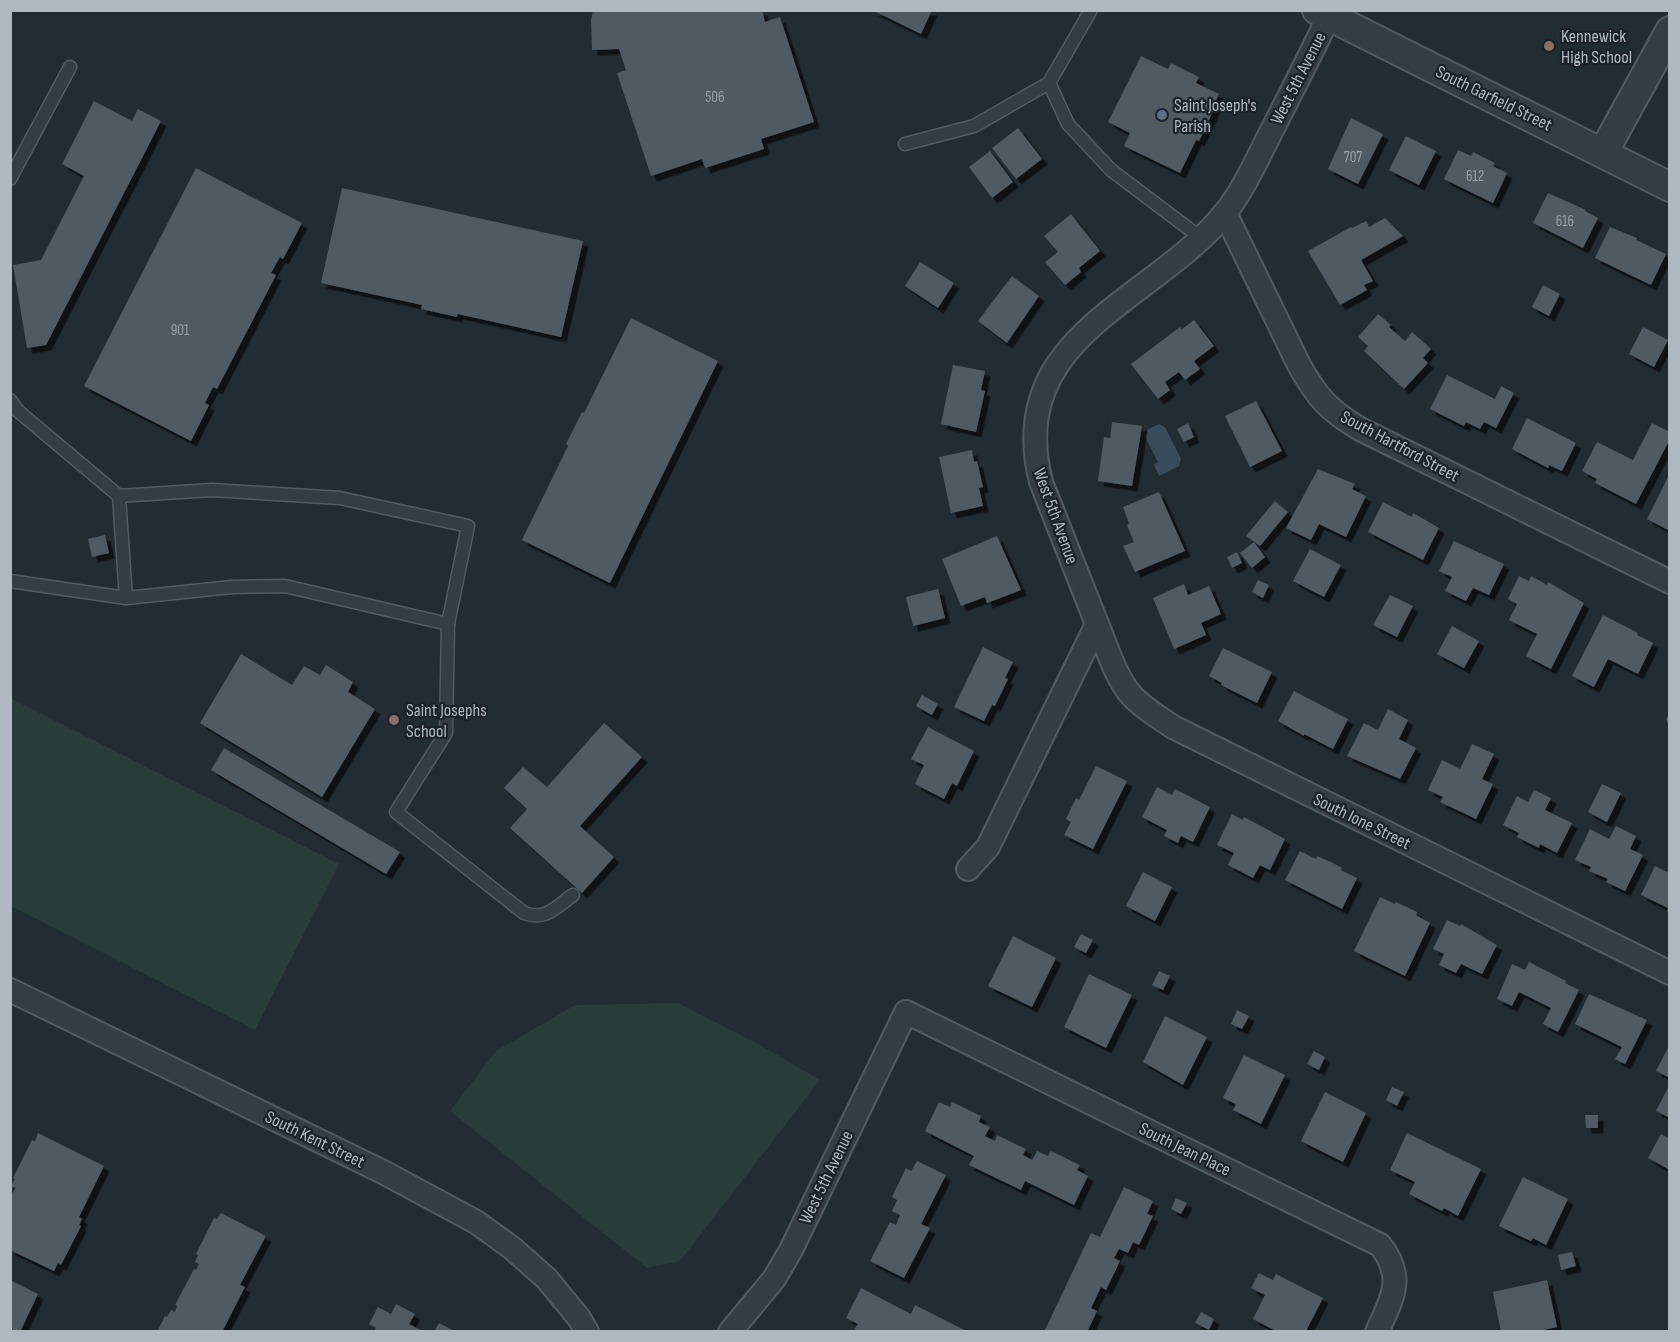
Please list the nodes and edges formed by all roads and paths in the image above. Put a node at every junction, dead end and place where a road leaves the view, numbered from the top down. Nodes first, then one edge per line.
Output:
1 (1091, 10) edge
2 (1323, 14) edge
3 (1670, 31) edge
4 (70, 67) dead end
5 (1049, 83) junction
6 (905, 144) dead end
7 (1603, 153) junction
8 (10, 179) edge
9 (1670, 187) edge
10 (1225, 213) junction
11 (1201, 238) junction
12 (10, 400) edge
13 (119, 496) junction
14 (10, 581) edge
15 (1670, 582) edge
16 (126, 598) junction
17 (448, 624) junction
18 (1097, 624) junction
19 (968, 868) dead end
20 (573, 895) dead end
21 (1670, 973) edge
22 (10, 990) edge
23 (906, 1012) joint
24 (587, 1332) edge
25 (730, 1332) edge
26 (1377, 1332) edge

1 - 5 lane
2 - 7 street, South Garfield Street
2 - 10 street, West 5th Avenue
3 - 7 street
4 - 8 lane
5 - 6 lane
5 - 11 lane
7 - 9 street, South Garfield Street
10 - 11 street, West 5th Avenue
10 - 15 street, South Hartford Street
11 - 18 street, West 5th Avenue
12 - 13 lane
13 - 16 lane
13 - 17 lane
14 - 16 lane
16 - 17 lane
17 - 20 lane
18 - 19 street
18 - 21 street, South Ione Street
22 - 24 street, South Kent Street
23 - 25 street, West 5th Avenue
23 - 26 street, South Jean Place

